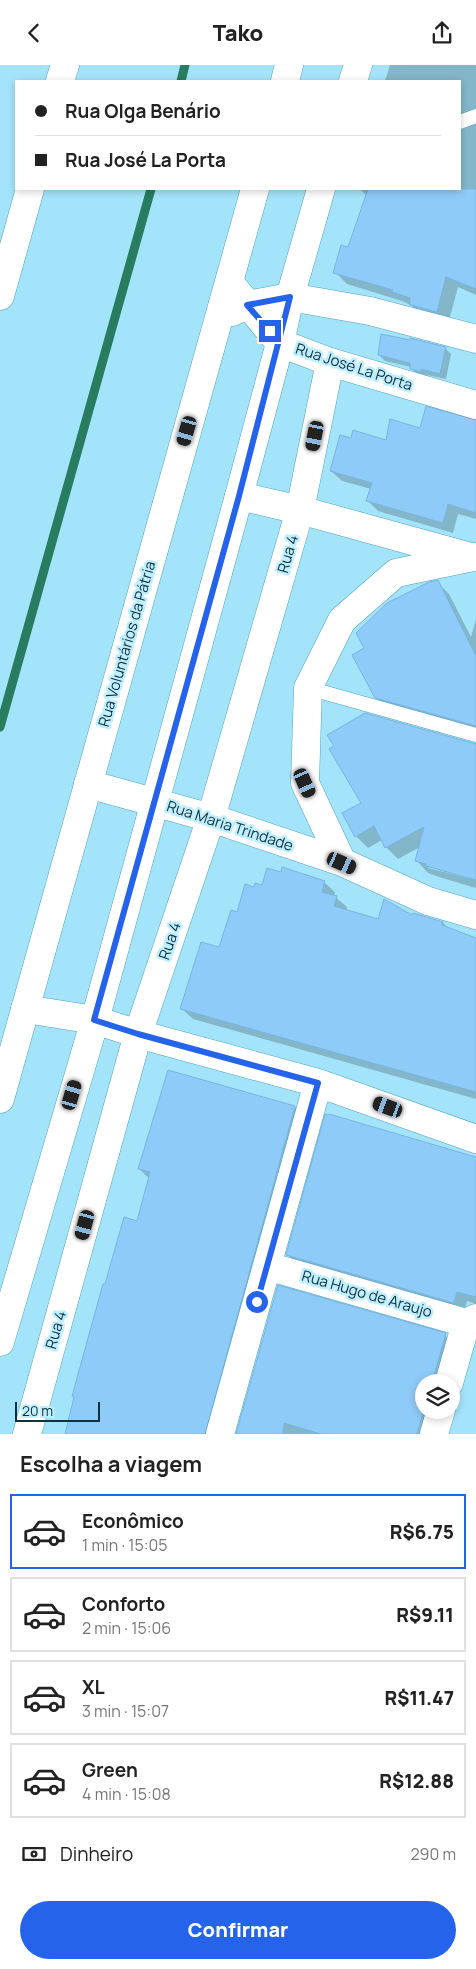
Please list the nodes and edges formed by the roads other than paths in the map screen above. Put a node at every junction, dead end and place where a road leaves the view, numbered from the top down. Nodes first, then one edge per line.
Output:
1 (64, 65) edge
2 (289, 65) edge
3 (358, 65) edge
4 (60, 80) edge
5 (285, 80) edge
6 (353, 80) edge
7 (476, 116) edge
8 (461, 122) edge
9 (30, 190) edge
10 (255, 190) edge
11 (322, 190) edge
12 (229, 282) junction
13 (0, 296) edge
14 (290, 297) junction
15 (247, 305) junction
16 (218, 319) junction
17 (476, 339) edge
18 (280, 343) junction
19 (330, 362) junction
20 (476, 405) edge
21 (239, 496) junction
22 (300, 510) junction
23 (474, 558) edge
24 (308, 688) junction
25 (476, 735) edge
26 (88, 784) junction
27 (154, 802) junction
28 (212, 818) junction
29 (342, 863) junction
30 (476, 915) edge
31 (25, 1009) junction
32 (94, 1020) junction
33 (138, 1034) junction
34 (318, 1083) junction
35 (0, 1099) edge
36 (476, 1139) edge
37 (267, 1266) junction
38 (471, 1320) edge
39 (0, 1342) edge
40 (452, 1374) edge
41 (438, 1419) edge
42 (227, 1433) edge
43 (27, 1434) edge
44 (434, 1434) edge

1 - 4 main road
2 - 5 main road
3 - 6 main road
7 - 8 lane
9 - 13 main road
10 - 12 main road, Rua Voluntários da Pátria
11 - 14 main road
12 - 15 main road, Rua José La Porta
12 - 16 main road, Rua Voluntários da Pátria
14 - 15 main road
14 - 17 main road
14 - 18 main road
15 - 16 main road
15 - 18 main road, Rua José La Porta
16 - 26 main road, Rua Voluntários da Pátria
18 - 19 main road, Rua José La Porta
18 - 21 main road
19 - 20 main road, Rua José La Porta
19 - 22 main road, Rua 4
21 - 22 main road
21 - 27 main road
22 - 23 main road
22 - 28 main road, Rua 4
23 - 24 main road
24 - 25 lane
24 - 29 main road
26 - 27 main road, Rua Maria Trindade
26 - 31 main road, Rua Voluntários da Pátria
27 - 28 main road, Rua Maria Trindade
27 - 32 main road
28 - 29 main road, Rua Maria Trindade
28 - 33 main road, Rua 4
29 - 30 main road, Rua Maria Trindade
31 - 32 main road
31 - 35 main road, Rua Voluntários da Pátria
32 - 33 main road
32 - 39 main road
33 - 34 main road
33 - 43 main road, Rua 4
34 - 36 main road
34 - 37 main road
37 - 38 main road, Rua Hugo de Araujo
37 - 42 main road
38 - 40 main road
41 - 44 main road

